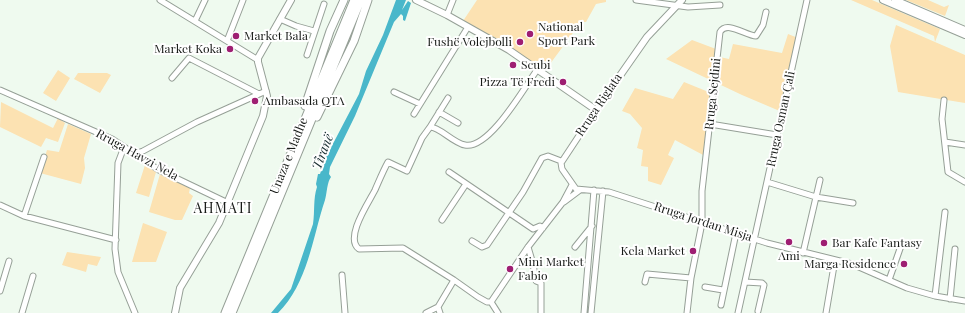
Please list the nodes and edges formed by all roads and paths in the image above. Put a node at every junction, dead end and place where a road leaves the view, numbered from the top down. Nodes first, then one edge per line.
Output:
1 (160, 0) edge
2 (205, 0) edge
3 (243, 0) edge
4 (291, 0) edge
5 (344, 0) edge
6 (361, 0) edge
7 (368, 0) edge
8 (453, 0) edge
9 (636, 0) edge
10 (682, 0) edge
11 (807, 0) edge
12 (883, 0) edge
13 (895, 0) edge
14 (418, 1) edge
15 (324, 4) dead end
16 (354, 5) edge
17 (677, 5) junction
18 (720, 5) dead end
19 (766, 12) dead end
20 (447, 15) junction
21 (280, 19) junction
22 (195, 21) junction
23 (468, 27) junction
24 (965, 30) edge
25 (314, 31) junction
26 (965, 35) edge
27 (227, 41) junction
28 (307, 55) dead end
29 (258, 60) junction
30 (537, 70) junction
31 (172, 78) dead end
32 (0, 91) edge
33 (266, 92) junction
34 (394, 92) dead end
35 (259, 94) junction
36 (448, 98) dead end
37 (944, 100) dead end
38 (420, 104) junction
39 (596, 110) junction
40 (439, 112) junction
41 (414, 114) dead end
42 (458, 123) dead end
43 (710, 124) junction
44 (430, 127) junction
45 (778, 136) junction
46 (945, 142) junction
47 (965, 145) edge
48 (124, 147) junction
49 (134, 154) junction
50 (44, 157) dead end
51 (561, 161) junction
52 (449, 172) dead end
53 (820, 180) dead end
54 (767, 182) junction
55 (965, 182) edge
56 (466, 184) junction
57 (572, 185) junction
58 (580, 190) junction
59 (594, 190) junction
60 (603, 191) junction
61 (816, 197) junction
62 (275, 199) junction
63 (563, 202) junction
64 (228, 203) junction
65 (853, 203) dead end
66 (0, 205) edge
67 (509, 212) junction
68 (946, 212) dead end
69 (24, 216) junction
70 (442, 220) dead end
71 (702, 222) junction
72 (592, 226) junction
73 (543, 228) junction
74 (736, 233) junction
75 (754, 239) junction
76 (116, 240) junction
77 (472, 241) dead end
78 (902, 243) dead end
79 (575, 247) dead end
80 (528, 248) junction
81 (955, 249) dead end
82 (803, 253) junction
83 (835, 260) junction
84 (9, 261) dead end
85 (342, 275) dead end
86 (33, 276) dead end
87 (691, 278) junction
88 (454, 280) junction
89 (889, 280) junction
90 (645, 282) dead end
91 (745, 282) junction
92 (705, 287) dead end
93 (723, 290) junction
94 (0, 291) edge
95 (935, 296) junction
96 (950, 299) junction
97 (965, 301) edge
98 (491, 302) junction
99 (721, 305) dead end
100 (438, 307) junction
101 (758, 311) dead end
102 (22, 313) edge
103 (135, 313) edge
104 (175, 313) edge
105 (225, 313) edge
106 (232, 313) edge
107 (344, 313) edge
108 (426, 313) edge
109 (440, 313) edge
110 (498, 313) edge
111 (541, 313) edge
112 (584, 313) edge
113 (591, 313) edge
114 (687, 313) edge
115 (738, 313) edge
116 (826, 313) edge

1 - 22 street
2 - 22 street
3 - 27 street
4 - 21 main road
5 - 62 highway
6 - 16 highway, Unaza e Madhe
7 - 62 highway
8 - 20 street
9 - 17 street
10 - 17 main road, Rruga Riglata
11 - 45 street, Rruga Osman Çali
12 - 26 main road
13 - 24 main road
14 - 20 main road
15 - 25 street
16 - 62 highway, Unaza e Madhe
17 - 18 street
17 - 39 main road, Rruga Riglata
19 - 43 street, Rruga Sejdini
20 - 23 main road
21 - 25 street
21 - 29 main road
22 - 27 street
23 - 30 main road
23 - 38 street
25 - 28 street
27 - 29 street
29 - 33 main road
30 - 39 main road
30 - 44 street
31 - 35 street
32 - 48 street, Rruga Havzi Nela
33 - 35 street
33 - 64 main road
34 - 38 street
35 - 49 street
36 - 40 street
37 - 46 street
38 - 41 street
39 - 51 street, Rruga Riglata
40 - 42 street
40 - 44 street
43 - 45 street
43 - 71 street, Rruga Sejdini
44 - 88 street
45 - 54 street, Rruga Osman Çali
46 - 47 street
46 - 55 street
48 - 49 street, Rruga Havzi Nela
48 - 76 street
49 - 64 street, Rruga Havzi Nela
50 - 69 street
51 - 57 street
51 - 67 street
52 - 56 street
53 - 61 street
54 - 61 street
54 - 75 street, Rruga Osman Çali
56 - 67 street
56 - 70 street
57 - 58 street
57 - 63 street
58 - 59 street
58 - 63 street
59 - 60 street
59 - 72 street
60 - 71 street, Rruga Jordan Misja
60 - 113 street
61 - 65 street
61 - 82 street
62 - 105 highway, Unaza e Madhe
62 - 106 highway, Unaza e Madhe
63 - 73 street
64 - 104 main road
66 - 69 street
67 - 73 street
67 - 77 street
68 - 95 street
69 - 76 street
71 - 74 street, Rruga Jordan Misja
71 - 87 street, Rruga Sejdini
72 - 79 street
72 - 112 street
73 - 80 street
74 - 75 street, Rruga Jordan Misja
74 - 93 street
75 - 82 street, Rruga Jordan Misja
75 - 91 street, Rruga Osman Çali
76 - 103 street
78 - 89 street
80 - 98 street
80 - 111 street
81 - 96 street
82 - 83 street, Rruga Jordan Misja
83 - 89 street, Rruga Jordan Misja
83 - 116 street
84 - 94 street
85 - 107 street
86 - 102 street
87 - 90 street
87 - 114 street, Rruga Sejdini
88 - 98 street
88 - 100 street
89 - 95 street, Rruga Jordan Misja
91 - 101 street
91 - 115 street, Rruga Osman Çali
92 - 93 street
93 - 99 street
95 - 96 street, Rruga Jordan Misja
96 - 97 street, Rruga Jordan Misja
98 - 110 street
100 - 108 street
100 - 109 street

